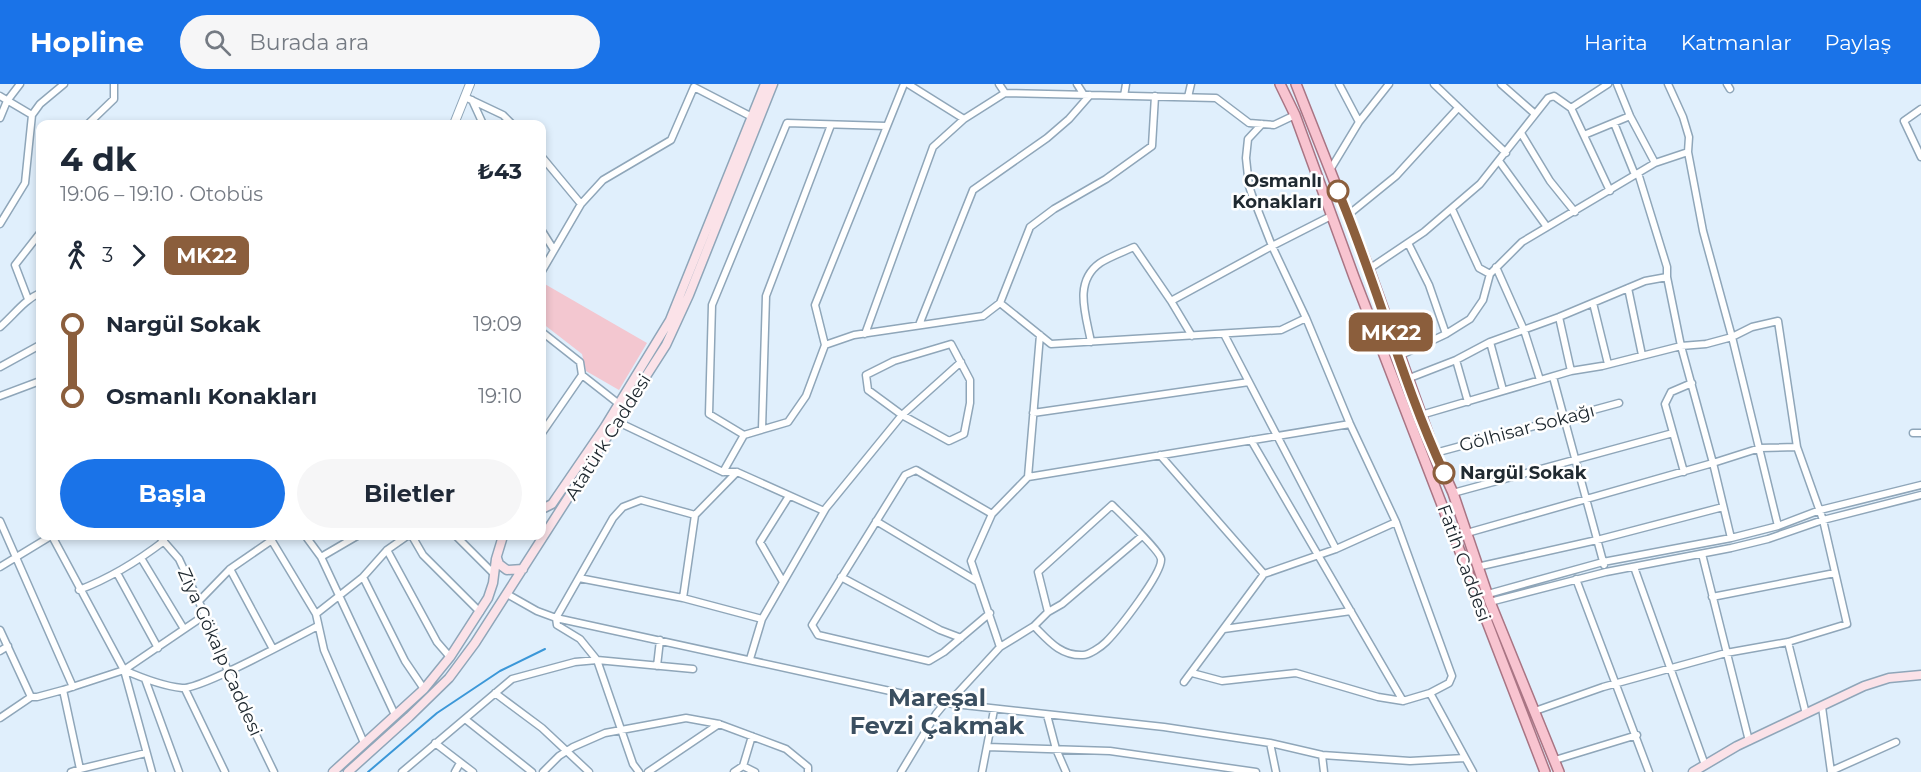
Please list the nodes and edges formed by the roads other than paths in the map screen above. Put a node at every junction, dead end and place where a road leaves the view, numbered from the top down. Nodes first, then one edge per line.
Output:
1 (20, 84) edge
2 (63, 84) edge
3 (114, 84) edge
4 (470, 84) edge
5 (765, 84) edge
6 (773, 84) edge
7 (906, 84) edge
8 (999, 84) edge
9 (1077, 84) edge
10 (1126, 84) edge
11 (1191, 84) edge
12 (1280, 84) edge
13 (1296, 84) edge
14 (1339, 84) edge
15 (1379, 84) edge
16 (1389, 84) edge
17 (1434, 84) edge
18 (1501, 84) edge
19 (1608, 84) edge
20 (1617, 84) edge
21 (1668, 84) edge
22 (1383, 92) junction
23 (1005, 93) junction
24 (1087, 95) junction
25 (0, 96) edge
26 (1124, 96) junction
27 (1155, 96) junction
28 (1188, 97) junction
29 (468, 98) junction
30 (7, 101) junction
31 (1458, 108) junction
32 (1570, 108) junction
33 (1921, 109) edge
34 (1534, 113) junction
35 (32, 115) junction
36 (1294, 115) junction
37 (1630, 116) junction
38 (752, 117) junction
39 (0, 118) edge
40 (964, 119) junction
41 (92, 120) edge
42 (456, 120) edge
43 (481, 120) edge
44 (508, 120) edge
45 (1359, 122) junction
46 (1614, 123) junction
47 (1262, 124) junction
48 (831, 125) junction
49 (886, 126) junction
50 (1521, 133) junction
51 (1584, 135) junction
52 (1688, 152) junction
53 (1506, 153) junction
54 (1921, 157) edge
55 (1499, 161) junction
56 (546, 162) edge
57 (1655, 163) junction
58 (1329, 170) junction
59 (1636, 174) junction
60 (1610, 191) junction
61 (581, 204) junction
62 (1452, 209) junction
63 (1575, 212) junction
64 (1348, 215) junction
65 (1331, 216) junction
66 (0, 224) edge
67 (1547, 227) junction
68 (546, 237) edge
69 (36, 238) edge
70 (1408, 243) junction
71 (1272, 246) junction
72 (554, 250) junction
73 (546, 264) edge
74 (1496, 267) junction
75 (1369, 269) junction
76 (1490, 274) junction
77 (1667, 277) junction
78 (1628, 288) junction
79 (36, 295) edge
80 (28, 299) junction
81 (1172, 301) junction
82 (1000, 303) junction
83 (1593, 303) junction
84 (1559, 317) junction
85 (1306, 318) junction
86 (919, 325) junction
87 (0, 327) edge
88 (1524, 330) junction
89 (865, 334) junction
90 (1224, 334) junction
91 (1446, 334) junction
92 (546, 335) edge
93 (1040, 335) junction
94 (1192, 336) junction
95 (1732, 337) junction
96 (1092, 342) junction
97 (1490, 342) junction
98 (825, 345) junction
99 (1682, 346) junction
100 (36, 347) edge
101 (1642, 355) junction
102 (1399, 356) junction
103 (1456, 360) junction
104 (961, 362) junction
105 (1608, 364) junction
106 (0, 367) edge
107 (1571, 371) junction
108 (582, 375) junction
109 (1553, 377) junction
110 (1407, 379) junction
111 (1539, 380) junction
112 (36, 382) edge
113 (1250, 382) junction
114 (1692, 383) junction
115 (1503, 390) junction
116 (0, 396) edge
117 (1468, 402) junction
118 (1619, 403) dead end
119 (619, 404) junction
120 (1033, 413) junction
121 (902, 415) junction
122 (1421, 415) junction
123 (1563, 417) junction
124 (618, 422) junction
125 (1350, 424) junction
126 (546, 427) edge
127 (762, 429) junction
128 (1673, 433) junction
129 (1913, 433) dead end
130 (1921, 433) edge
131 (744, 435) junction
132 (1278, 436) junction
133 (1251, 440) junction
134 (1797, 447) junction
135 (1760, 448) junction
136 (1435, 453) junction
137 (1160, 455) junction
138 (1576, 460) junction
139 (1713, 463) junction
140 (723, 472) junction
141 (737, 472) junction
142 (1684, 472) junction
143 (1028, 477) junction
144 (1921, 485) edge
145 (1454, 493) junction
146 (1921, 495) edge
147 (789, 496) junction
148 (1585, 500) junction
149 (546, 507) edge
150 (1723, 507) junction
151 (1820, 510) junction
152 (824, 511) junction
153 (992, 514) junction
154 (695, 515) junction
155 (1823, 520) junction
156 (0, 521) edge
157 (876, 521) junction
158 (1396, 522) junction
159 (1778, 526) junction
160 (1467, 533) junction
161 (546, 535) edge
162 (1142, 536) junction
163 (1731, 538) junction
164 (45, 540) edge
165 (53, 540) edge
166 (160, 540) edge
167 (164, 540) edge
168 (268, 540) edge
169 (272, 540) edge
170 (308, 540) edge
171 (350, 540) edge
172 (401, 540) edge
173 (414, 540) edge
174 (460, 540) edge
175 (502, 540) edge
176 (1597, 540) junction
177 (542, 541) edge
178 (1336, 549) junction
179 (387, 550) junction
180 (1702, 554) junction
181 (1319, 555) junction
182 (321, 557) junction
183 (497, 557) junction
184 (18, 558) junction
185 (141, 558) junction
186 (1603, 562) junction
187 (0, 567) edge
188 (1478, 567) junction
189 (1634, 567) junction
190 (230, 569) junction
191 (523, 569) junction
192 (1606, 572) junction
193 (117, 573) junction
194 (1835, 573) junction
195 (494, 574) junction
196 (1264, 574) junction
197 (363, 577) junction
198 (841, 577) junction
199 (579, 578) junction
200 (1576, 579) junction
201 (783, 582) junction
202 (979, 582) junction
203 (80, 590) junction
204 (507, 594) junction
205 (339, 596) junction
206 (1712, 597) junction
207 (683, 598) junction
208 (1489, 598) junction
209 (199, 601) junction
210 (1351, 611) junction
211 (480, 612) junction
212 (1048, 612) junction
213 (990, 613) junction
214 (316, 614) junction
215 (206, 615) junction
216 (556, 618) junction
217 (762, 619) junction
218 (318, 626) junction
219 (1034, 626) junction
220 (183, 629) junction
221 (1224, 629) junction
222 (0, 630) edge
223 (961, 638) junction
224 (660, 640) junction
225 (1788, 642) junction
226 (8, 646) junction
227 (1000, 647) junction
228 (158, 648) junction
229 (273, 649) junction
230 (0, 651) edge
231 (1726, 653) junction
232 (450, 657) junction
233 (750, 659) junction
234 (597, 660) junction
235 (657, 666) junction
236 (693, 669) dead end
237 (1670, 669) junction
238 (124, 670) junction
239 (228, 672) junction
240 (1192, 673) junction
241 (1921, 675) edge
242 (145, 679) junction
243 (1184, 682) dead end
244 (1614, 684) junction
245 (73, 687) junction
246 (185, 689) junction
247 (424, 689) junction
248 (63, 690) junction
249 (495, 693) junction
250 (1430, 693) junction
251 (31, 697) junction
252 (1403, 700) junction
253 (945, 703) junction
254 (1822, 707) junction
255 (994, 710) junction
256 (1535, 711) junction
257 (1806, 714) junction
258 (395, 715) junction
259 (1047, 715) junction
260 (0, 718) edge
261 (465, 719) junction
262 (719, 724) junction
263 (621, 730) junction
264 (1637, 735) junction
265 (753, 736) junction
266 (1749, 741) junction
267 (1896, 742) dead end
268 (364, 743) junction
269 (435, 743) junction
270 (1270, 743) junction
271 (987, 747) junction
272 (1056, 749) junction
273 (567, 751) junction
274 (146, 753) junction
275 (1322, 755) junction
276 (1465, 758) junction
277 (1555, 760) junction
278 (460, 763) junction
279 (1705, 765) junction
280 (743, 766) junction
281 (80, 769) junction
282 (70, 772) edge
283 (152, 772) edge
284 (179, 772) edge
285 (225, 772) edge
286 (274, 772) edge
287 (333, 772) edge
288 (348, 772) edge
289 (402, 772) edge
290 (455, 772) edge
291 (472, 772) edge
292 (532, 772) edge
293 (543, 772) edge
294 (589, 772) edge
295 (639, 772) edge
296 (648, 772) edge
297 (734, 772) edge
298 (755, 772) edge
299 (808, 772) edge
300 (901, 772) edge
301 (982, 772) edge
302 (1066, 772) edge
303 (1256, 772) edge
304 (1276, 772) edge
305 (1324, 772) edge
306 (1473, 772) edge
307 (1545, 772) edge
308 (1559, 772) edge
309 (1649, 772) edge
310 (1694, 772) edge
311 (1831, 772) edge

1 - 30 street
2 - 35 street
3 - 41 street
4 - 29 street
5 - 38 main road, Atatürk Caddesi
6 - 124 main road, Atatürk Caddesi
7 - 40 street
7 - 49 street
8 - 23 street
9 - 24 street
10 - 26 street
11 - 28 street
12 - 36 main road, Fatih Caddesi
13 - 58 main road, Fatih Caddesi
14 - 45 street
15 - 22 street
16 - 22 street
17 - 31 street
18 - 34 street
19 - 32 street
20 - 37 street
21 - 52 street
22 - 45 street
23 - 24 street
23 - 40 street
24 - 26 street
24 - 86 street
25 - 30 street
26 - 27 street
27 - 28 street
27 - 82 street
28 - 47 street
29 - 42 street
29 - 43 street
29 - 44 street
30 - 35 street
30 - 39 street
31 - 53 street
31 - 64 street
32 - 34 street
32 - 51 street
33 - 54 street
34 - 50 street
35 - 66 street
36 - 47 street
36 - 65 main road, Fatih Caddesi
37 - 46 street
37 - 57 street
38 - 61 street
38 - 119 main road, Atatürk Caddesi
40 - 89 street
45 - 58 street
46 - 51 street
46 - 59 street
47 - 71 street
48 - 49 street
48 - 127 street
48 - 131 street
49 - 98 street
50 - 53 street
50 - 63 street
51 - 60 street
52 - 57 street
52 - 95 street
53 - 55 street
55 - 62 street
55 - 67 street
56 - 61 street
57 - 59 street
58 - 64 main road, Fatih Caddesi
59 - 60 street
59 - 77 street
60 - 63 street
61 - 72 street
62 - 70 street
62 - 76 street
63 - 67 street
64 - 75 main road, Fatih Caddesi
65 - 71 street
65 - 307 main road, Fatih Caddesi
67 - 74 street
68 - 72 street
69 - 80 street
70 - 75 street
70 - 91 street
71 - 81 street
71 - 85 street
72 - 73 street
74 - 76 street
74 - 88 street
75 - 102 main road, Fatih Caddesi
76 - 91 street
77 - 78 street
77 - 99 street
78 - 83 street
78 - 101 street
79 - 80 street
80 - 87 street
81 - 94 street
81 - 96 street
82 - 86 street
82 - 93 street
83 - 84 street
83 - 105 street
84 - 88 street
84 - 107 street
85 - 90 street
85 - 125 street
86 - 89 street
88 - 97 street
88 - 111 street
89 - 98 street
90 - 94 street
90 - 113 street
91 - 102 street
92 - 108 street
93 - 96 street
93 - 120 street
94 - 96 street
95 - 99 street
95 - 134 street
95 - 135 street
97 - 103 street
97 - 115 street
98 - 127 street
99 - 101 street
99 - 114 street
100 - 106 street
101 - 105 street
102 - 110 main road, Fatih Caddesi
103 - 110 street
103 - 117 street
104 - 121 street
104 - 121 street
104 - 121 street
105 - 107 street
107 - 109 street
108 - 119 street
108 - 126 street
109 - 111 street
109 - 123 street
110 - 122 main road, Fatih Caddesi
111 - 115 street
112 - 116 street
113 - 120 street
113 - 132 street
114 - 128 street
114 - 139 street
115 - 117 street
117 - 122 street
118 - 123 street, Gölhisar Sokağı
119 - 149 main road, Atatürk Caddesi
120 - 143 street
121 - 152 street
122 - 136 main road, Fatih Caddesi
123 - 136 street, Gölhisar Sokağı
123 - 138 street
124 - 140 street
124 - 161 main road, Atatürk Caddesi
125 - 132 street
125 - 158 street
127 - 131 street
128 - 138 street
128 - 142 street
129 - 130 street
131 - 140 street
132 - 133 street
132 - 178 street
133 - 137 street
133 - 181 street
134 - 135 street
134 - 151 street
135 - 139 street
135 - 159 street
136 - 145 main road, Fatih Caddesi
137 - 143 street
137 - 196 street
138 - 145 street
138 - 148 street
139 - 142 street
139 - 150 street
140 - 141 street
141 - 147 street
141 - 154 street
142 - 148 street
143 - 153 street
144 - 151 street
145 - 160 main road, Fatih Caddesi
146 - 155 street
147 - 152 street
147 - 201 street
148 - 160 street
148 - 176 street
150 - 163 street
150 - 176 street
151 - 155 street
151 - 159 street
152 - 201 street
153 - 157 street
153 - 202 street
154 - 199 street
154 - 207 street
155 - 180 street
155 - 194 street
156 - 184 street
157 - 198 street
157 - 202 street
158 - 178 street
158 - 250 street
159 - 163 street
160 - 188 main road, Fatih Caddesi
162 - 212 street
162 - 212 street
162 - 219 street
163 - 186 street
164 - 184 street
165 - 203 street
166 - 185 street
167 - 209 street, Ziya Gökalp Caddesi
168 - 190 street
169 - 214 street
170 - 182 street
171 - 182 street
172 - 179 street
173 - 211 street
174 - 195 street
175 - 183 main road
176 - 186 street
176 - 188 street
177 - 191 main road, Atatürk Caddesi
178 - 181 street
179 - 197 street
179 - 232 street
180 - 189 street
180 - 206 street
181 - 196 street
181 - 210 street
182 - 205 street
183 - 191 main road
183 - 195 main road
184 - 187 street
184 - 245 street
185 - 193 street
185 - 220 street
186 - 192 street
186 - 208 street
188 - 208 main road, Fatih Caddesi
189 - 192 street
189 - 237 street
190 - 209 street
190 - 229 street
191 - 204 main road, Atatürk Caddesi
192 - 200 street
193 - 203 street
193 - 228 street
194 - 206 street
194 - 225 street
195 - 211 main road
196 - 221 street
197 - 205 street
197 - 247 street
198 - 223 street
198 - 223 street
199 - 207 street
199 - 216 street
200 - 208 street
200 - 244 street
201 - 217 street
202 - 213 street
203 - 238 street
204 - 216 street
204 - 288 main road, Atatürk Caddesi
205 - 214 street
205 - 258 street
206 - 231 street
207 - 217 street
208 - 256 main road, Fatih Caddesi
209 - 215 street, Ziya Gökalp Caddesi
210 - 221 street
210 - 252 street
211 - 232 main road
212 - 219 street
213 - 223 street
213 - 227 street
214 - 218 street
215 - 220 street
215 - 239 street, Ziya Gökalp Caddesi
216 - 224 street
216 - 234 street
217 - 233 street
218 - 229 street
218 - 268 street
219 - 227 street
220 - 228 street
221 - 240 street
222 - 226 street
224 - 233 street
224 - 235 street
225 - 231 street
225 - 257 street
226 - 230 street
226 - 251 street
227 - 253 street
228 - 238 street
229 - 239 street
231 - 237 street
231 - 266 street
232 - 247 main road
233 - 253 street
234 - 235 street
234 - 249 street
234 - 263 street
235 - 236 street
237 - 244 street
237 - 279 street
238 - 242 street
238 - 245 street
238 - 274 street
239 - 246 street
239 - 286 street, Ziya Gökalp Caddesi
240 - 243 street
240 - 252 street
241 - 254 main road
242 - 246 street
242 - 284 street
244 - 256 street
244 - 264 street
245 - 248 street
246 - 285 street
247 - 258 main road
248 - 251 street
248 - 281 street
249 - 261 street
249 - 273 street
250 - 252 street
250 - 276 street
251 - 260 street
253 - 255 street
253 - 300 street
254 - 257 main road
254 - 311 street
255 - 259 street
255 - 271 street
256 - 277 main road, Fatih Caddesi
257 - 266 main road
258 - 268 main road
259 - 270 street
259 - 272 street
261 - 269 street
261 - 292 street
262 - 263 street
262 - 265 street
262 - 296 street
263 - 273 street
263 - 295 street
264 - 277 street
264 - 309 street
265 - 280 street
265 - 299 street
266 - 279 main road
267 - 311 street
268 - 287 main road
269 - 278 street
269 - 289 street
270 - 275 street
270 - 304 street
271 - 272 street
271 - 301 street
272 - 302 street
272 - 303 street
273 - 293 street
273 - 294 street
274 - 281 street
274 - 283 street
275 - 276 street
275 - 305 street
276 - 306 street
277 - 308 main road, Fatih Caddesi
278 - 290 street
278 - 291 street
279 - 310 main road
280 - 297 street
280 - 298 street
281 - 282 street

